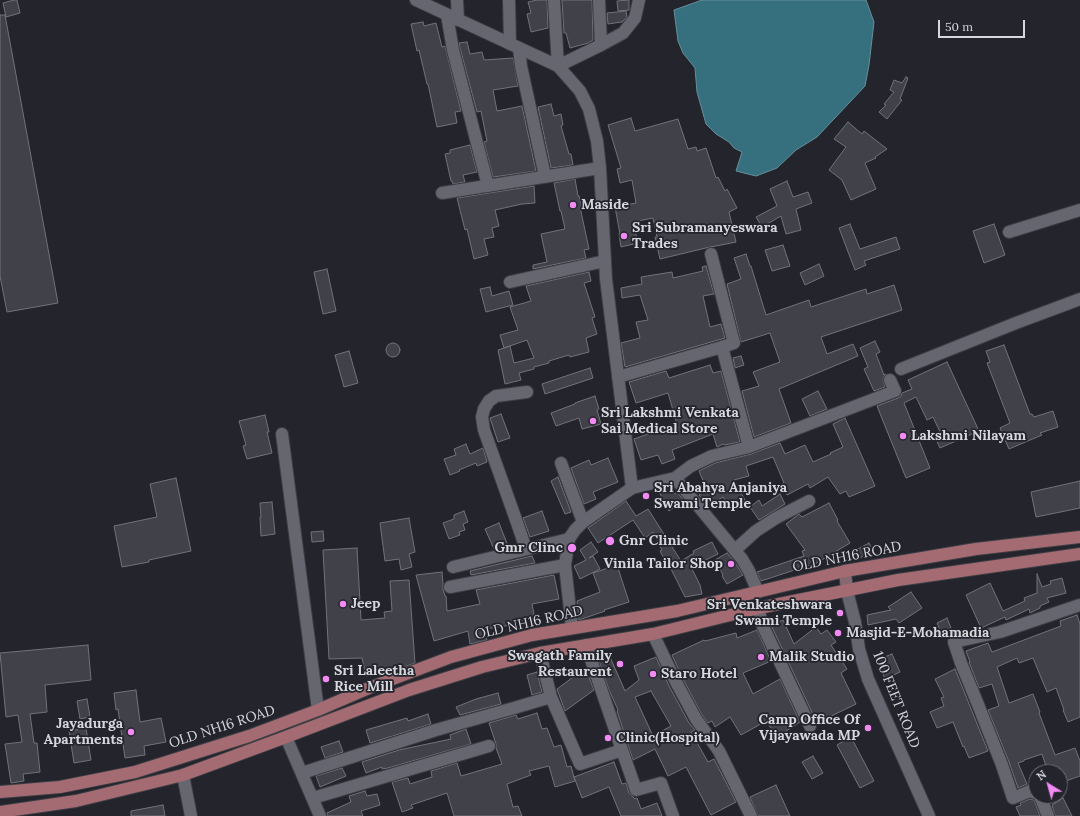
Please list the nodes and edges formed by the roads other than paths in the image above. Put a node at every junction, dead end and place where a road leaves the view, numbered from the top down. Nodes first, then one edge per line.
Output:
1 (416, 0) edge
2 (457, 0) edge
3 (508, 0) edge
4 (554, 0) edge
5 (599, 0) edge
6 (639, 0) edge
7 (428, 3) edge
8 (453, 17) junction
9 (514, 46) junction
10 (601, 46) junction
11 (558, 66) junction
12 (600, 168) junction
13 (545, 176) junction
14 (488, 186) junction
15 (442, 193) dead end
16 (1080, 210) edge
17 (1009, 232) dead end
18 (711, 254) dead end
19 (605, 261) junction
20 (510, 282) dead end
21 (1080, 299) edge
22 (722, 347) junction
23 (901, 369) dead end
24 (618, 377) junction
25 (890, 380) dead end
26 (528, 392) dead end
27 (282, 434) dead end
28 (749, 447) junction
29 (561, 463) dead end
30 (675, 478) junction
31 (632, 488) junction
32 (809, 502) dead end
33 (583, 522) junction
34 (1080, 537) edge
35 (569, 539) junction
36 (526, 549) junction
37 (735, 550) junction
38 (1080, 554) edge
39 (564, 565) junction
40 (452, 567) dead end
41 (845, 571) junction
42 (450, 586) dead end
43 (847, 591) junction
44 (758, 592) junction
45 (1080, 605) edge
46 (759, 608) junction
47 (572, 628) junction
48 (653, 634) junction
49 (586, 645) junction
50 (540, 653) junction
51 (551, 697) junction
52 (318, 710) junction
53 (810, 726) dead end
54 (286, 737) junction
55 (488, 746) dead end
56 (622, 750) junction
57 (302, 773) junction
58 (183, 775) junction
59 (0, 792) edge
60 (1028, 792) edge
61 (313, 798) junction
62 (1043, 804) edge
63 (0, 812) edge
64 (191, 816) edge
65 (320, 816) edge
66 (673, 816) edge
67 (751, 816) edge
68 (929, 816) edge
69 (1048, 816) edge

1 - 7 street
2 - 8 street
3 - 9 street
4 - 11 street
5 - 10 street
6 - 10 street
7 - 8 street
8 - 9 street
8 - 14 street
9 - 11 street
9 - 13 street
10 - 11 street
11 - 12 street
12 - 13 street
12 - 19 street
13 - 14 street
14 - 15 street
16 - 17 street
18 - 22 street
19 - 20 street
19 - 24 street
21 - 23 street
22 - 24 street
22 - 28 street
24 - 31 street
25 - 28 street
26 - 36 street
27 - 52 street
28 - 30 street
29 - 33 street
30 - 31 street
30 - 37 street
31 - 33 street
32 - 37 street
33 - 35 street
34 - 41 main road, OLD NH16 ROAD
35 - 36 street
35 - 39 street
36 - 40 street
37 - 44 street
38 - 43 main road
39 - 42 street
39 - 47 street
41 - 43 main road
41 - 44 main road, OLD NH16 ROAD
43 - 46 main road
43 - 68 street, 100 FEET ROAD
44 - 47 main road, OLD NH16 ROAD
45 - 60 street
46 - 48 main road
46 - 53 street
47 - 52 main road, OLD NH16 ROAD
48 - 49 main road
48 - 67 street
49 - 50 main road
49 - 56 street
50 - 51 street
50 - 54 main road
51 - 56 street
51 - 57 street
52 - 59 main road, OLD NH16 ROAD
54 - 57 street
54 - 58 main road
55 - 61 street
56 - 66 street
57 - 61 street
58 - 63 main road
58 - 64 street
61 - 65 street
62 - 69 street

